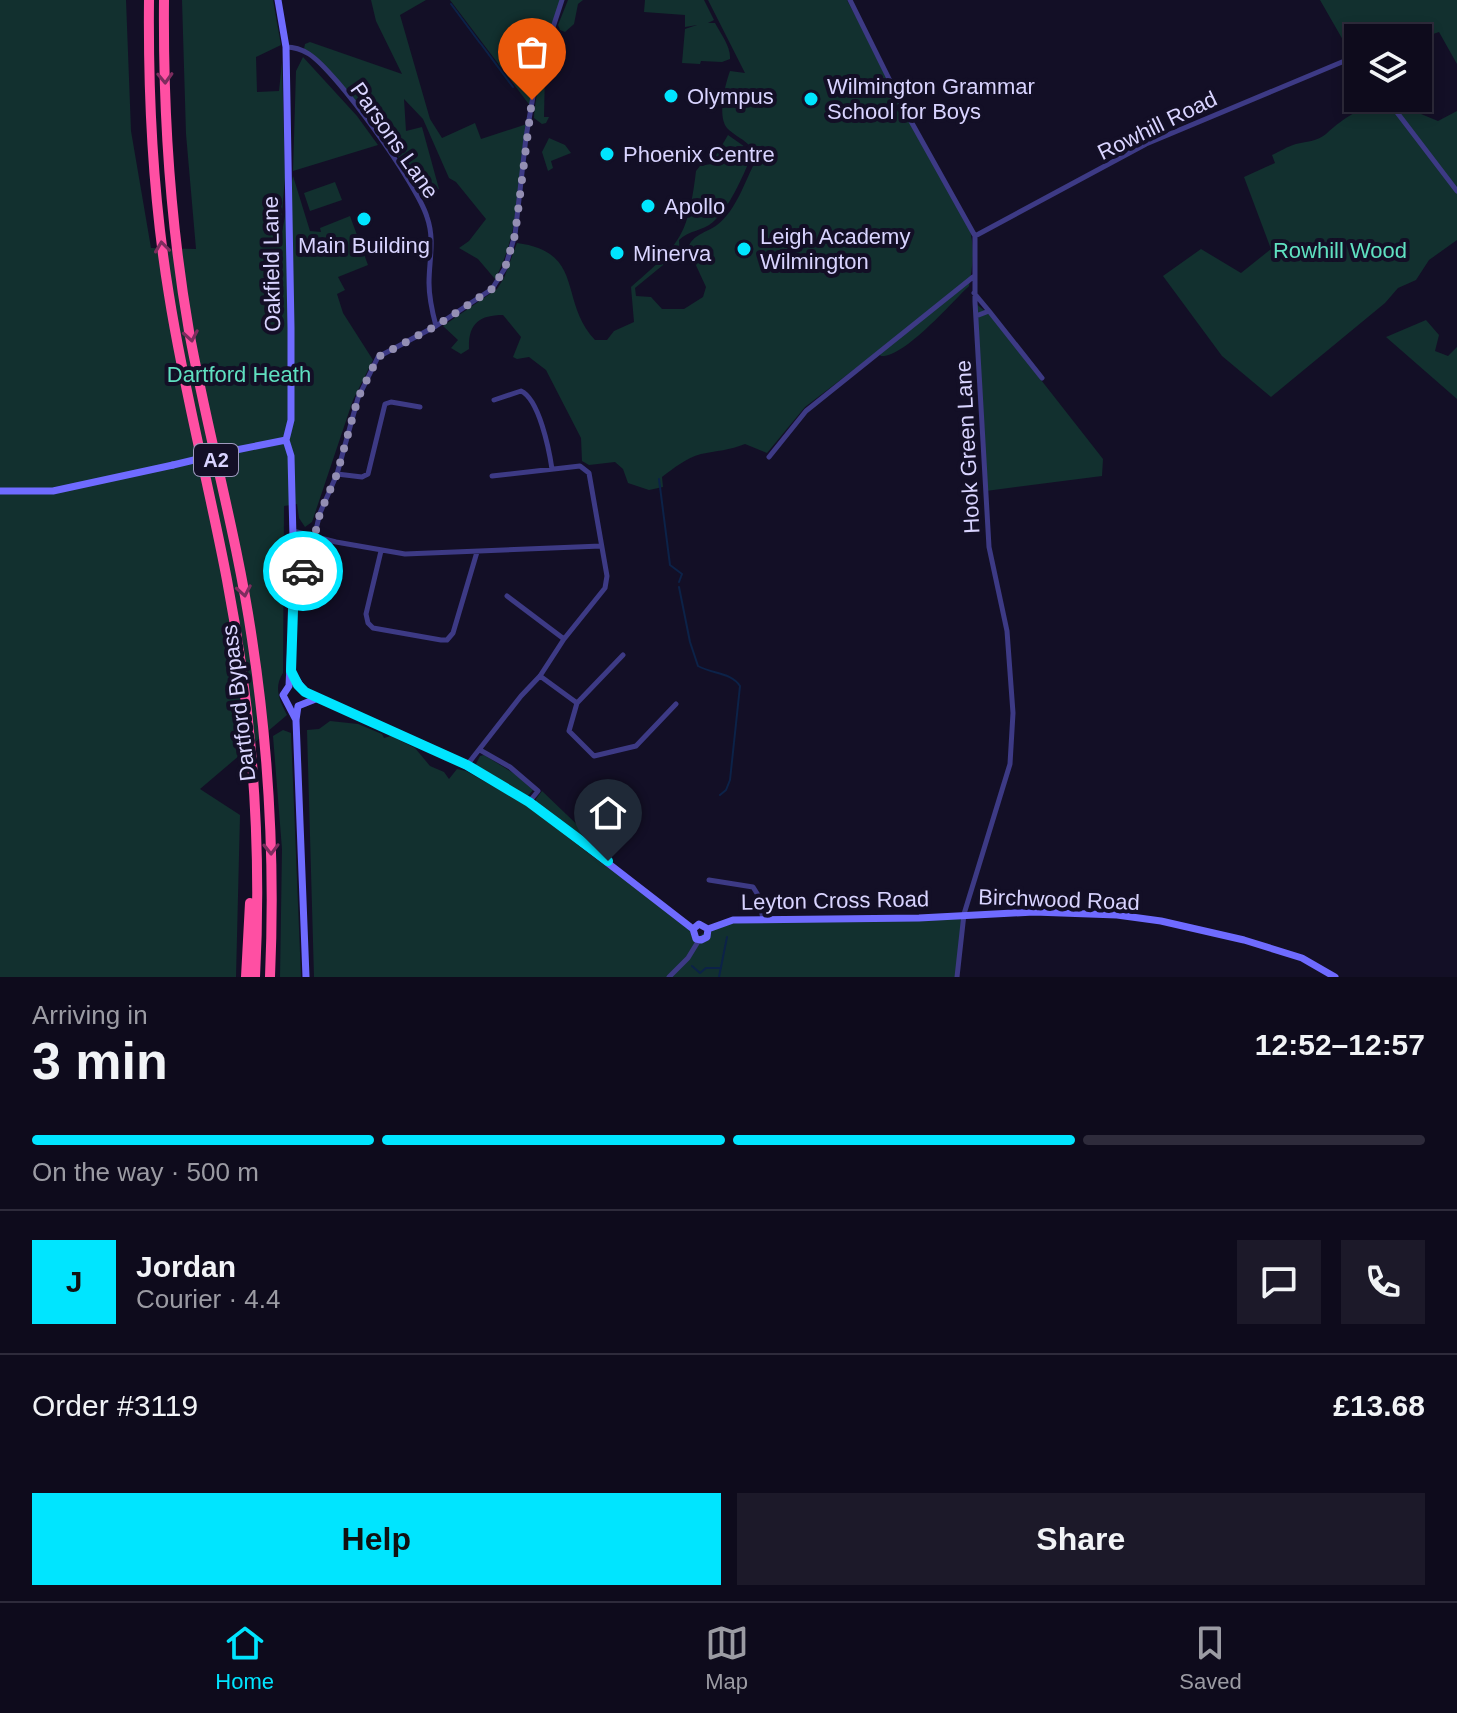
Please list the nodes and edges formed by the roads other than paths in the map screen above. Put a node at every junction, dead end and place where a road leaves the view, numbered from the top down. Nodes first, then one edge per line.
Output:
1 (149, 0) edge
2 (164, 0) edge
3 (278, 0) edge
4 (562, 0) edge
5 (850, 0) edge
6 (286, 47) junction
7 (1344, 62) edge
8 (1397, 112) edge
9 (1457, 191) edge
10 (975, 236) junction
11 (974, 276) junction
12 (974, 293) junction
13 (989, 311) junction
14 (976, 316) junction
15 (436, 326) junction
16 (1042, 378) dead end
17 (494, 400) dead end
18 (420, 407) dead end
19 (286, 440) junction
20 (769, 457) dead end
21 (552, 469) junction
22 (337, 474) junction
23 (492, 476) dead end
24 (0, 491) edge
25 (292, 530) junction
26 (315, 536) junction
27 (601, 546) junction
28 (381, 551) junction
29 (477, 552) junction
30 (294, 579) junction
31 (507, 596) dead end
32 (564, 639) junction
33 (623, 655) dead end
34 (540, 676) junction
35 (294, 685) junction
36 (305, 692) junction
37 (318, 698) junction
38 (577, 703) junction
39 (301, 704) junction
40 (676, 704) dead end
41 (289, 705) junction
42 (296, 720) junction
43 (480, 750) junction
44 (467, 765) junction
45 (529, 802) junction
46 (255, 821) junction
47 (709, 880) dead end
48 (964, 914) junction
49 (763, 920) junction
50 (693, 929) junction
51 (708, 929) junction
52 (699, 940) junction
53 (246, 977) edge
54 (255, 977) edge
55 (272, 977) edge
56 (306, 977) edge
57 (669, 977) edge
58 (957, 977) edge
59 (1335, 977) edge

46 -> 1 highway, Dartford Bypass / A2
2 -> 55 highway, Dartford Bypass / A2
3 - 6 street, Oakfield Lane
4 - 15 street
5 - 10 street
6 - 15 street, Parsons Lane
6 - 19 street, Oakfield Lane
7 - 10 street, Rowhill Road
8 - 9 street
10 - 11 street, Hook Green Lane
11 - 12 street, Hook Green Lane
11 - 20 street
12 - 13 street
12 - 14 street, Hook Green Lane
13 - 14 street
13 - 16 street
14 - 48 street, Hook Green Lane
15 - 22 street
17 - 21 street
18 - 22 street
19 - 24 street, bridge
19 - 25 street, Oakfield Lane
21 - 23 street
21 - 27 street
22 - 26 street
25 - 26 street
25 - 30 street, Oakfield Lane
26 - 28 street
26 - 30 street
27 - 29 street
27 - 32 street
28 - 29 street
28 - 29 street
30 - 35 street, Oakfield Lane
31 - 32 street
32 - 34 street
33 - 38 street
34 - 38 street
34 - 43 street
35 - 36 street
35 - 41 street, Oakfield Lane
36 - 37 street
36 - 39 street, Oakfield Lane
37 - 39 street
37 - 44 street
38 - 40 street
39 - 41 street
39 - 42 street, Oakfield Lane
41 - 42 street, Oakfield Lane
42 - 56 street, Oakfield Lane
43 - 44 street
43 - 45 street
44 - 45 street
45 - 50 street
46 - 53 highway
46 - 54 highway, Dartford Bypass / A2
47 - 49 street
48 - 49 street, Leyton Cross Road
48 - 58 street, Hook Green Lane
48 - 59 street, Birchwood Road
49 - 51 street, Leyton Cross Road
50 - 51 street, Leyton Cross Road
50 - 52 street
51 - 52 street
52 - 57 street

